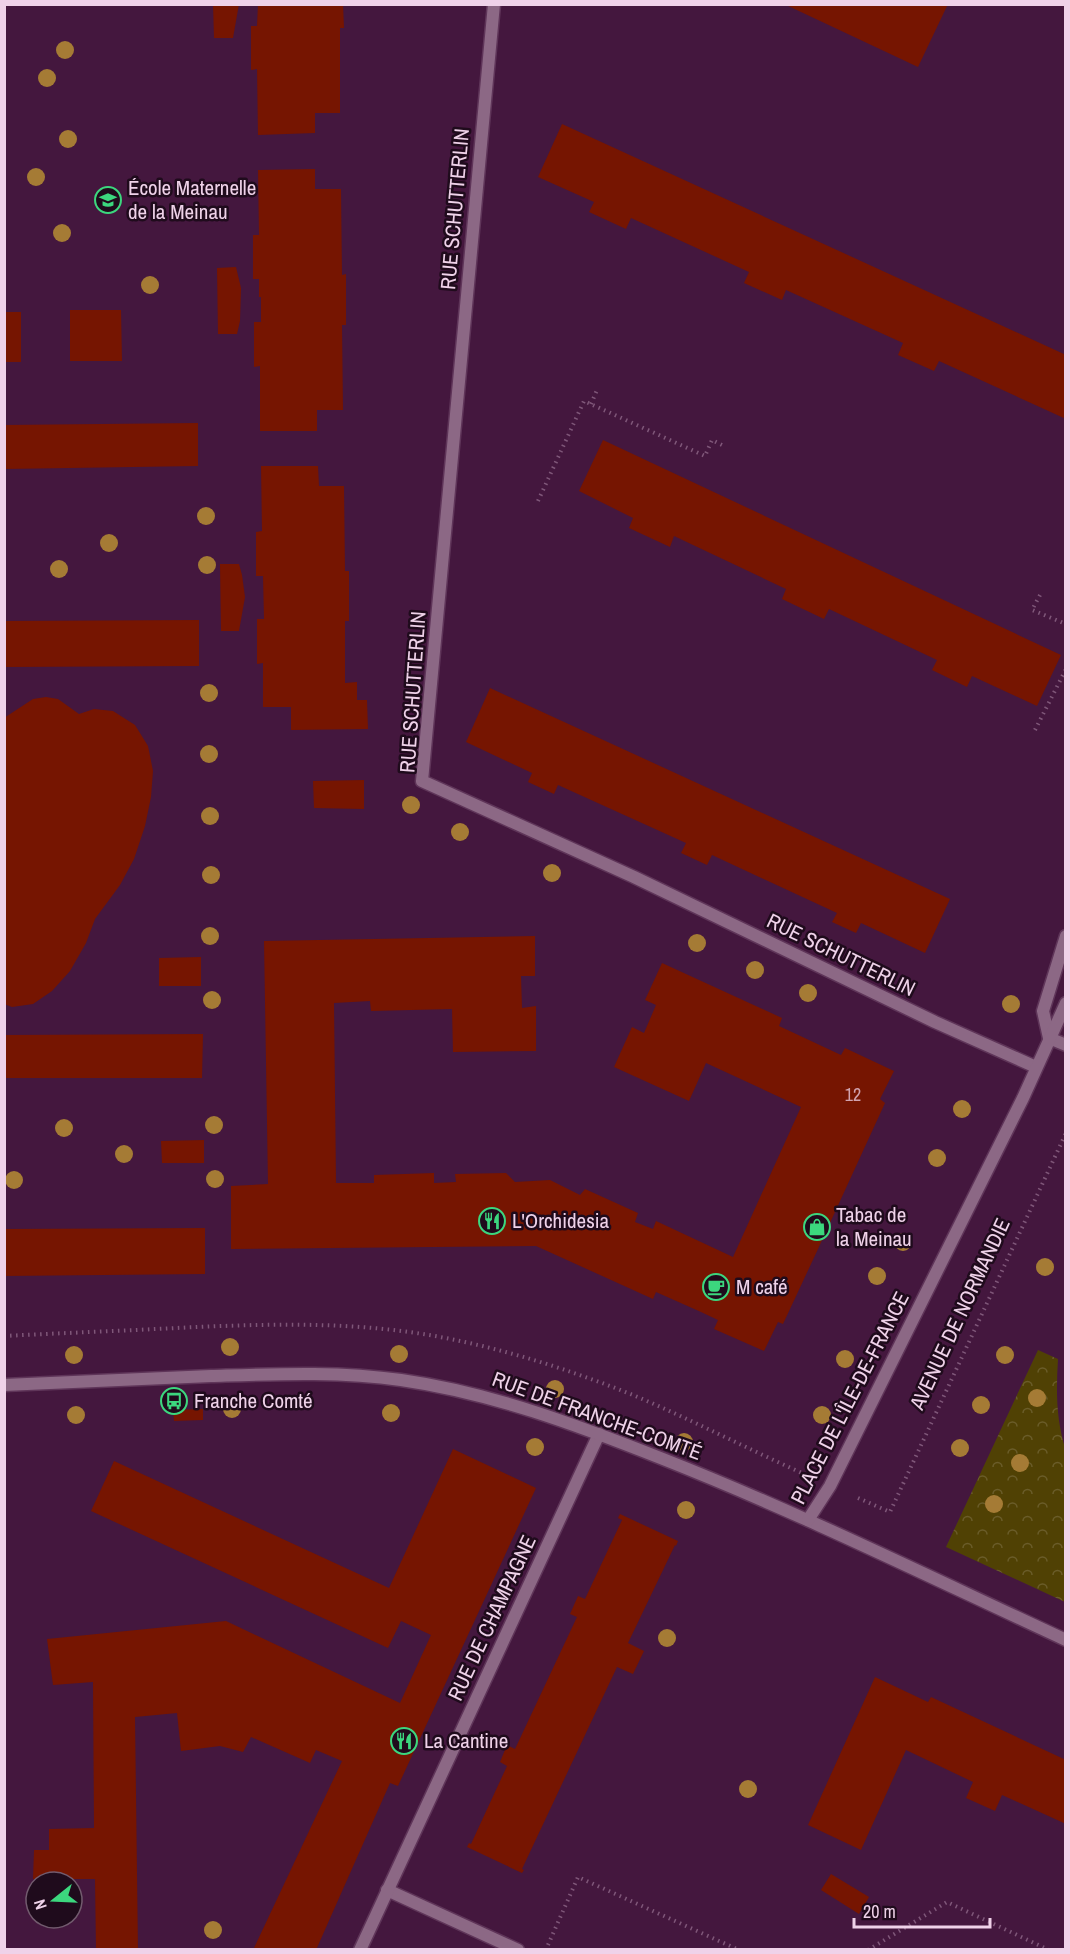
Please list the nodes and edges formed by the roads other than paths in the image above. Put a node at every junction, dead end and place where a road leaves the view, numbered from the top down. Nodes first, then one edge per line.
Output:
1 (494, 4) edge
2 (1065, 936) edge
3 (1065, 1003) edge
4 (1049, 1038) junction
5 (1065, 1045) edge
6 (1036, 1067) junction
7 (4, 1385) edge
8 (599, 1434) junction
9 (808, 1520) junction
10 (1065, 1640) edge
11 (387, 1890) junction
12 (360, 1950) edge
13 (518, 1950) edge

1 - 6 street, RUE SCHUTTERLIN
2 - 4 street
3 - 4 street
4 - 5 street
4 - 6 street, PLACE DE L'ÎLE-DE-FRANCE
6 - 9 street, PLACE DE L'ÎLE-DE-FRANCE
7 - 8 street, RUE DE FRANCHE-COMTÉ
8 - 9 street, RUE DE FRANCHE-COMTÉ
8 - 11 street, RUE DE CHAMPAGNE
9 - 10 street, PLACE DE L'ÎLE-DE-FRANCE
11 - 12 street, RUE DE CHAMPAGNE
11 - 13 street

